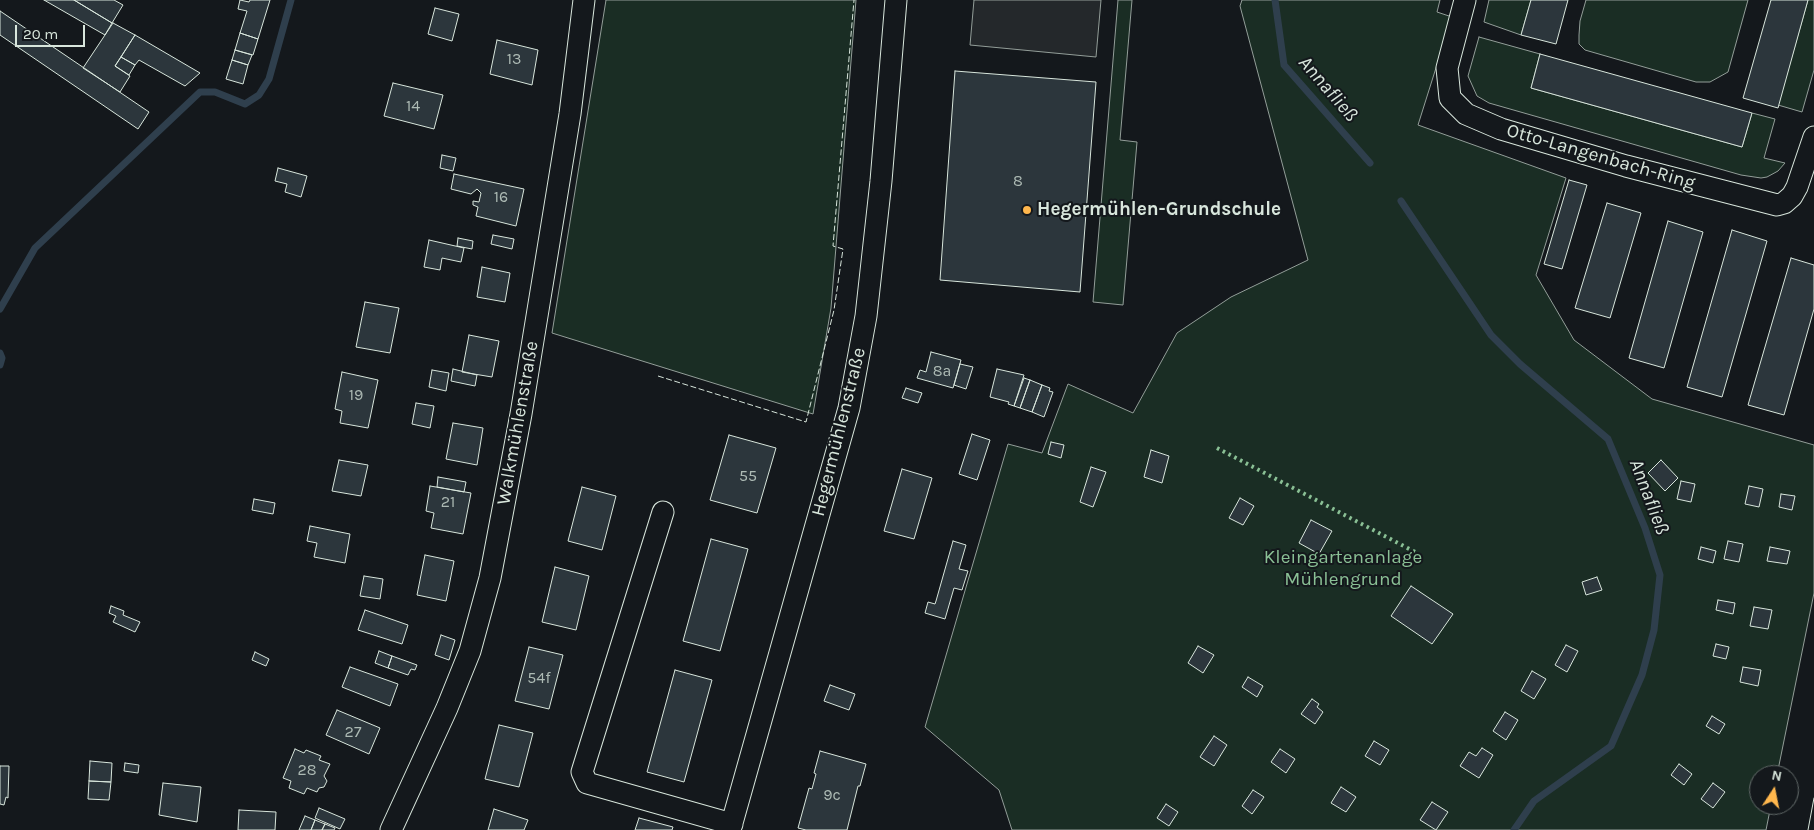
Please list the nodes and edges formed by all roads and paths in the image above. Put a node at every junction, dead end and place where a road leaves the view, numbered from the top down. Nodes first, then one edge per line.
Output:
1 (584, 0) edge
2 (896, 0) edge
3 (1465, 0) edge
4 (1814, 137) edge
5 (663, 512) dead end
6 (731, 827) edge
7 (391, 830) edge

1 - 7 street, Walkmühlenstraße
2 - 6 street, Hegermühlenstraße
3 - 4 street, Otto-Langenbach-Ring
5 - 6 street, Hegermühlenstraße

